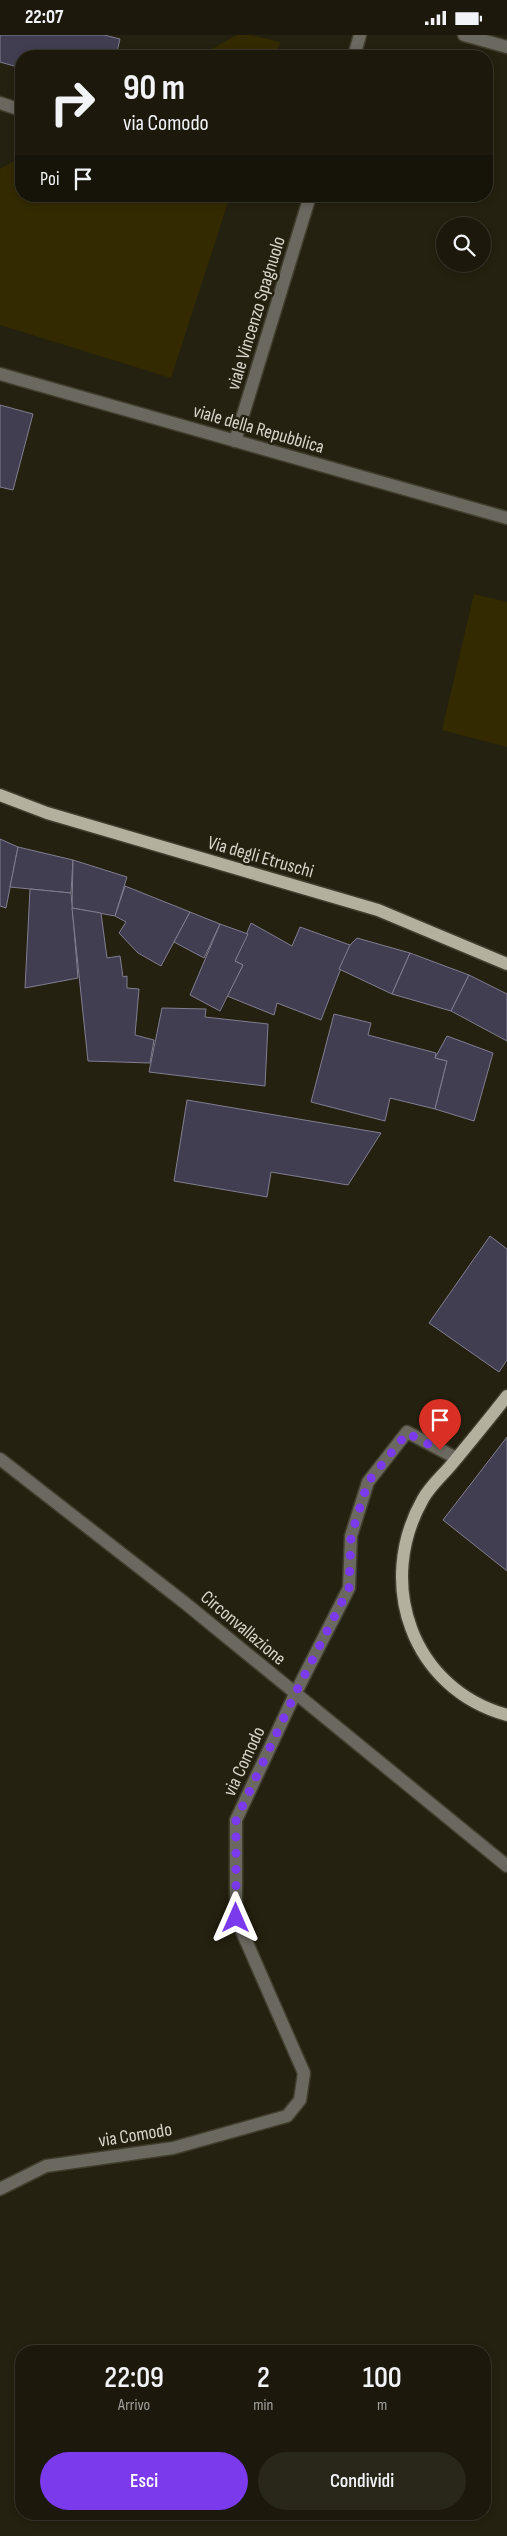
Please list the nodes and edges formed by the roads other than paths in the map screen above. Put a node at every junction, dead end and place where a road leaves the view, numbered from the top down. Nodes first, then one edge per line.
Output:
1 (360, 35) edge
2 (464, 35) edge
3 (507, 47) edge
4 (356, 50) edge
5 (0, 103) edge
6 (15, 108) edge
7 (308, 202) edge
8 (0, 375) edge
9 (235, 441) junction
10 (507, 519) edge
11 (0, 795) edge
12 (507, 964) edge
13 (507, 1396) edge
14 (0, 1459) edge
15 (456, 1459) junction
16 (295, 1694) junction
17 (507, 1715) edge
18 (507, 1865) edge
19 (0, 2189) edge

1 - 4 street
2 - 3 street
5 - 6 street
7 - 9 street, viale Vincenzo Spagnuolo
8 - 9 street, viale della Repubblica
9 - 10 street, viale della Repubblica
11 - 12 main road, Via degli Etruschi
13 - 15 main road
14 - 16 street, Circonvallazione
15 - 16 street, via Comodo
15 - 17 main road
16 - 18 street, Circonvallazione
16 - 19 street, via Comodo

